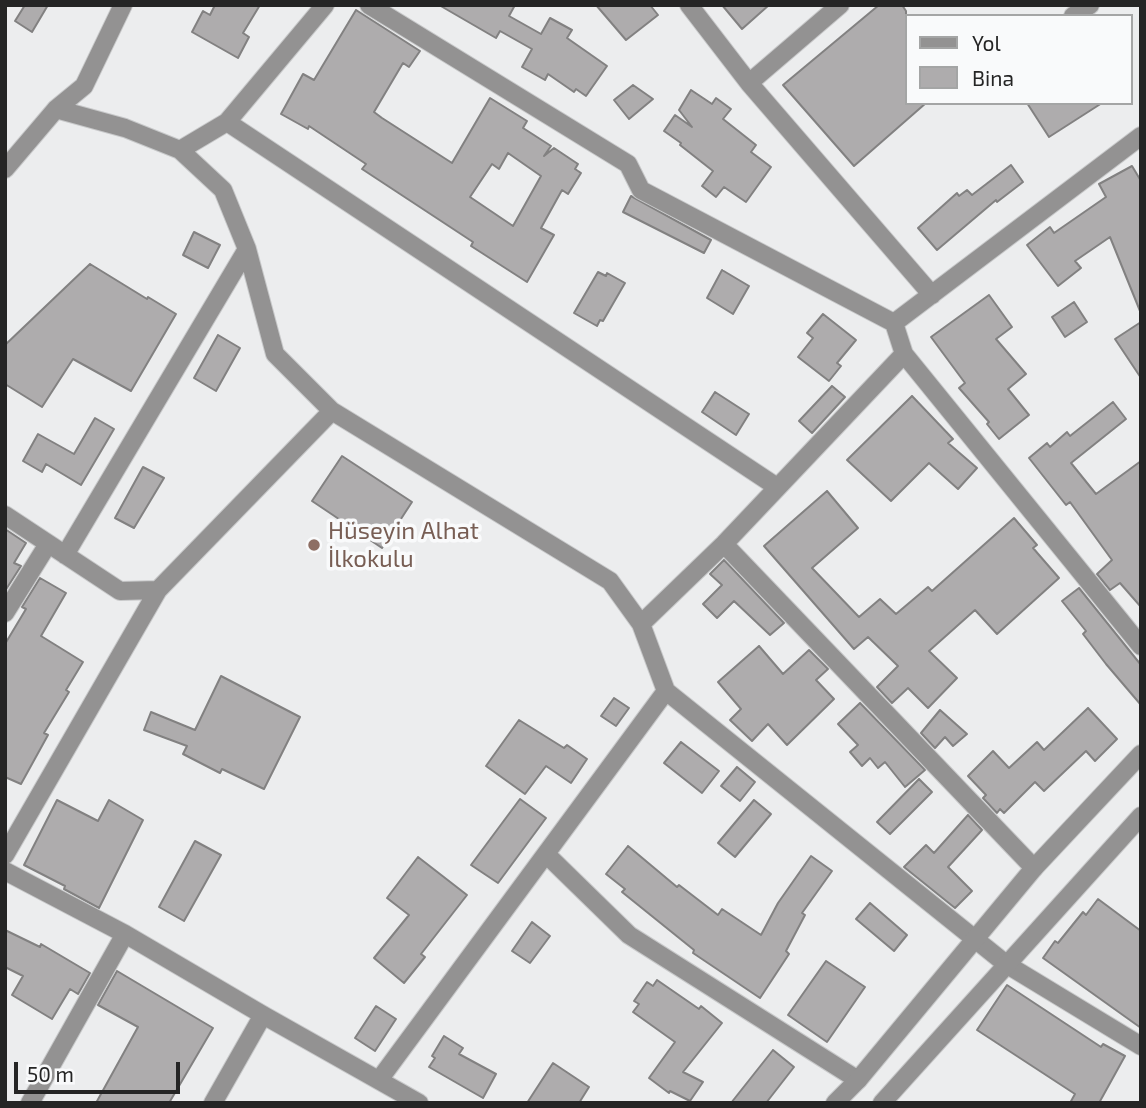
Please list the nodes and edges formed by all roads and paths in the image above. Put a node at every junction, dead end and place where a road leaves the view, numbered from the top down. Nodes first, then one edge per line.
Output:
1 (123, 5) edge
2 (325, 5) edge
3 (369, 5) edge
4 (689, 5) edge
5 (840, 5) edge
6 (749, 83) junction
7 (56, 109) junction
8 (227, 122) junction
9 (1141, 136) edge
10 (180, 150) junction
11 (5, 168) edge
12 (247, 249) junction
13 (932, 295) junction
14 (894, 323) junction
15 (904, 354) junction
16 (332, 411) junction
17 (777, 487) junction
18 (5, 515) edge
19 (48, 544) junction
20 (724, 544) junction
21 (65, 555) junction
22 (158, 590) junction
23 (5, 613) edge
24 (641, 624) junction
25 (1141, 646) edge
26 (666, 691) junction
27 (1141, 754) edge
28 (1141, 816) edge
29 (546, 854) junction
30 (5, 855) edge
31 (1034, 868) junction
32 (5, 872) edge
33 (125, 934) junction
34 (975, 939) junction
35 (1006, 964) junction
36 (263, 1015) junction
37 (1141, 1046) edge
38 (379, 1080) junction
39 (858, 1080) junction
40 (30, 1103) edge
41 (213, 1103) edge
42 (419, 1103) edge
43 (835, 1103) edge
44 (882, 1103) edge

1 - 7 street
2 - 8 street
3 - 14 street
4 - 6 street
5 - 6 street
6 - 13 street
7 - 10 street
7 - 11 street
8 - 10 street
8 - 17 street
9 - 13 street
10 - 12 street
12 - 16 street
12 - 21 street
13 - 14 street
14 - 15 street
15 - 17 street
15 - 25 street
16 - 22 street
16 - 24 street
17 - 20 street
18 - 19 street
19 - 21 street
19 - 23 street
20 - 24 street
20 - 31 street
21 - 22 street
22 - 30 street
24 - 26 street
26 - 29 street
26 - 34 street
27 - 31 street
28 - 35 street
29 - 38 street
29 - 39 street
31 - 34 street
32 - 33 street
33 - 36 street
33 - 40 street
34 - 35 street
34 - 39 street
35 - 37 street
35 - 44 street
36 - 38 street
36 - 41 street
38 - 42 street
39 - 43 street

